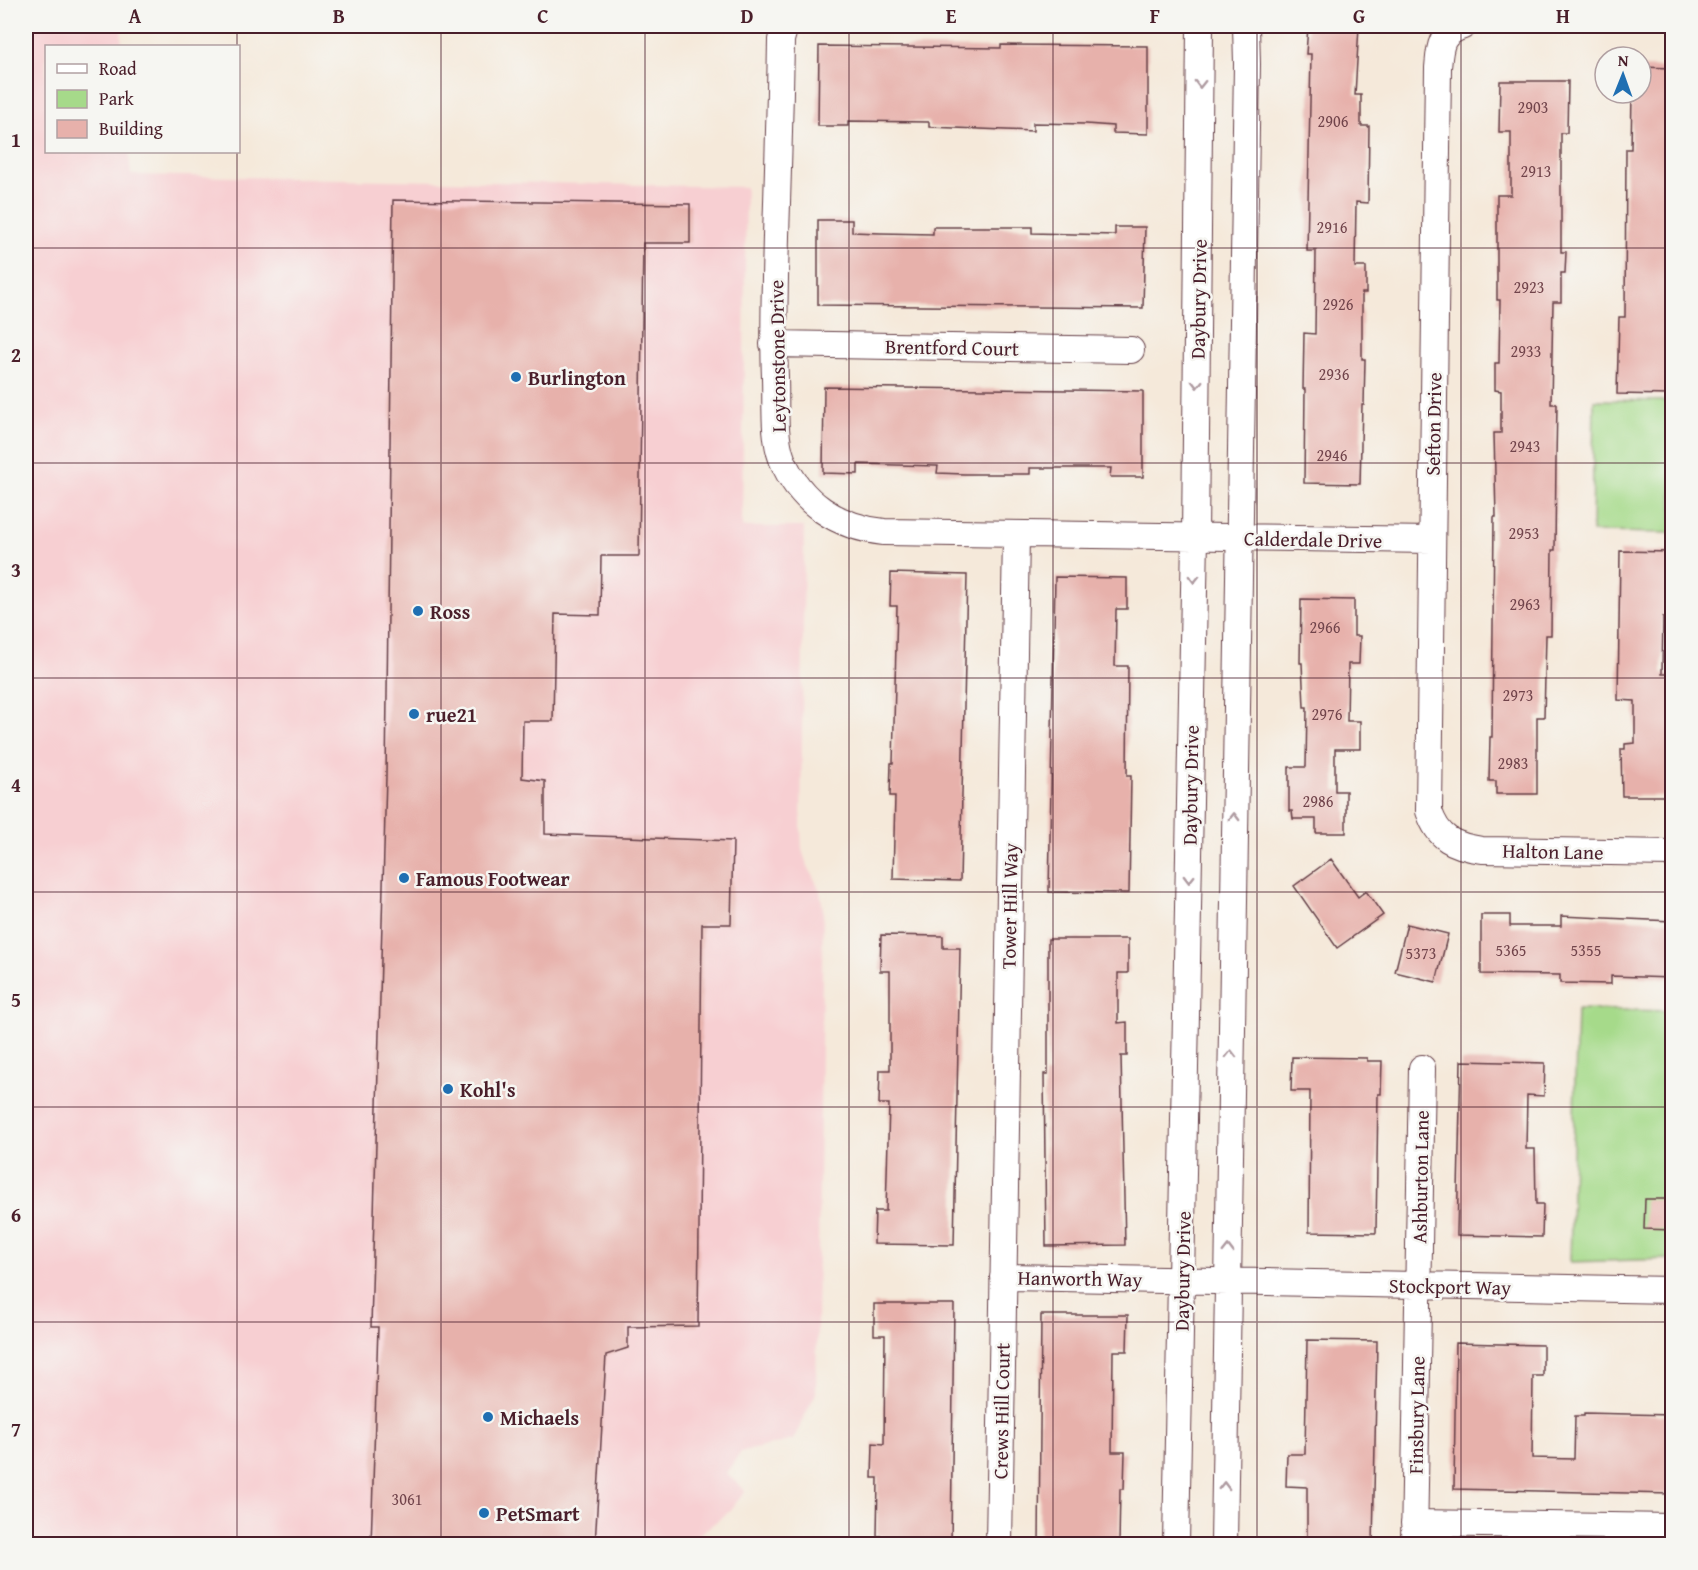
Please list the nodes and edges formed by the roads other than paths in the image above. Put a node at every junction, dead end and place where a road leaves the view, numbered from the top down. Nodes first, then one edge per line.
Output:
1 (785, 26) edge
2 (1200, 26) edge
3 (1246, 26) edge
4 (1463, 26) edge
5 (773, 344) junction
6 (1131, 350) dead end
7 (1016, 535) junction
8 (1195, 537) junction
9 (1239, 538) junction
10 (1431, 540) junction
11 (1438, 832) joint
12 (1672, 853) edge
13 (1422, 1068) dead end
14 (1003, 1276) junction
15 (1181, 1281) junction
16 (1228, 1282) junction
17 (1419, 1286) junction
18 (1672, 1290) edge
19 (1672, 1527) edge
20 (1414, 1534) edge
21 (999, 1545) edge
22 (1176, 1545) edge
23 (1224, 1545) edge

1 - 5 street, Leytonstone Drive
2 -> 8 street, Daybury Drive
3 - 9 street
4 - 10 street, Sefton Drive
5 - 6 street, Brentford Court
5 - 7 street, Leytonstone Drive
7 - 8 street, Leytonstone Drive
7 - 14 street, Tower Hill Way
8 - 9 street, Calderdale Drive
8 -> 15 street, Daybury Drive
9 - 10 street, Calderdale Drive
16 -> 9 street
10 - 11 street, Sefton Drive
11 - 12 street, Halton Lane
13 - 17 street, Ashburton Lane
14 - 15 street, Hanworth Way
14 - 21 street, Crews Hill Court
15 - 16 street, Hanworth Way
15 - 22 street, Daybury Drive
16 - 17 street, Stockport Way
23 -> 16 street
17 - 18 street, Stockport Way
17 - 20 street, Finsbury Lane
19 - 20 street

